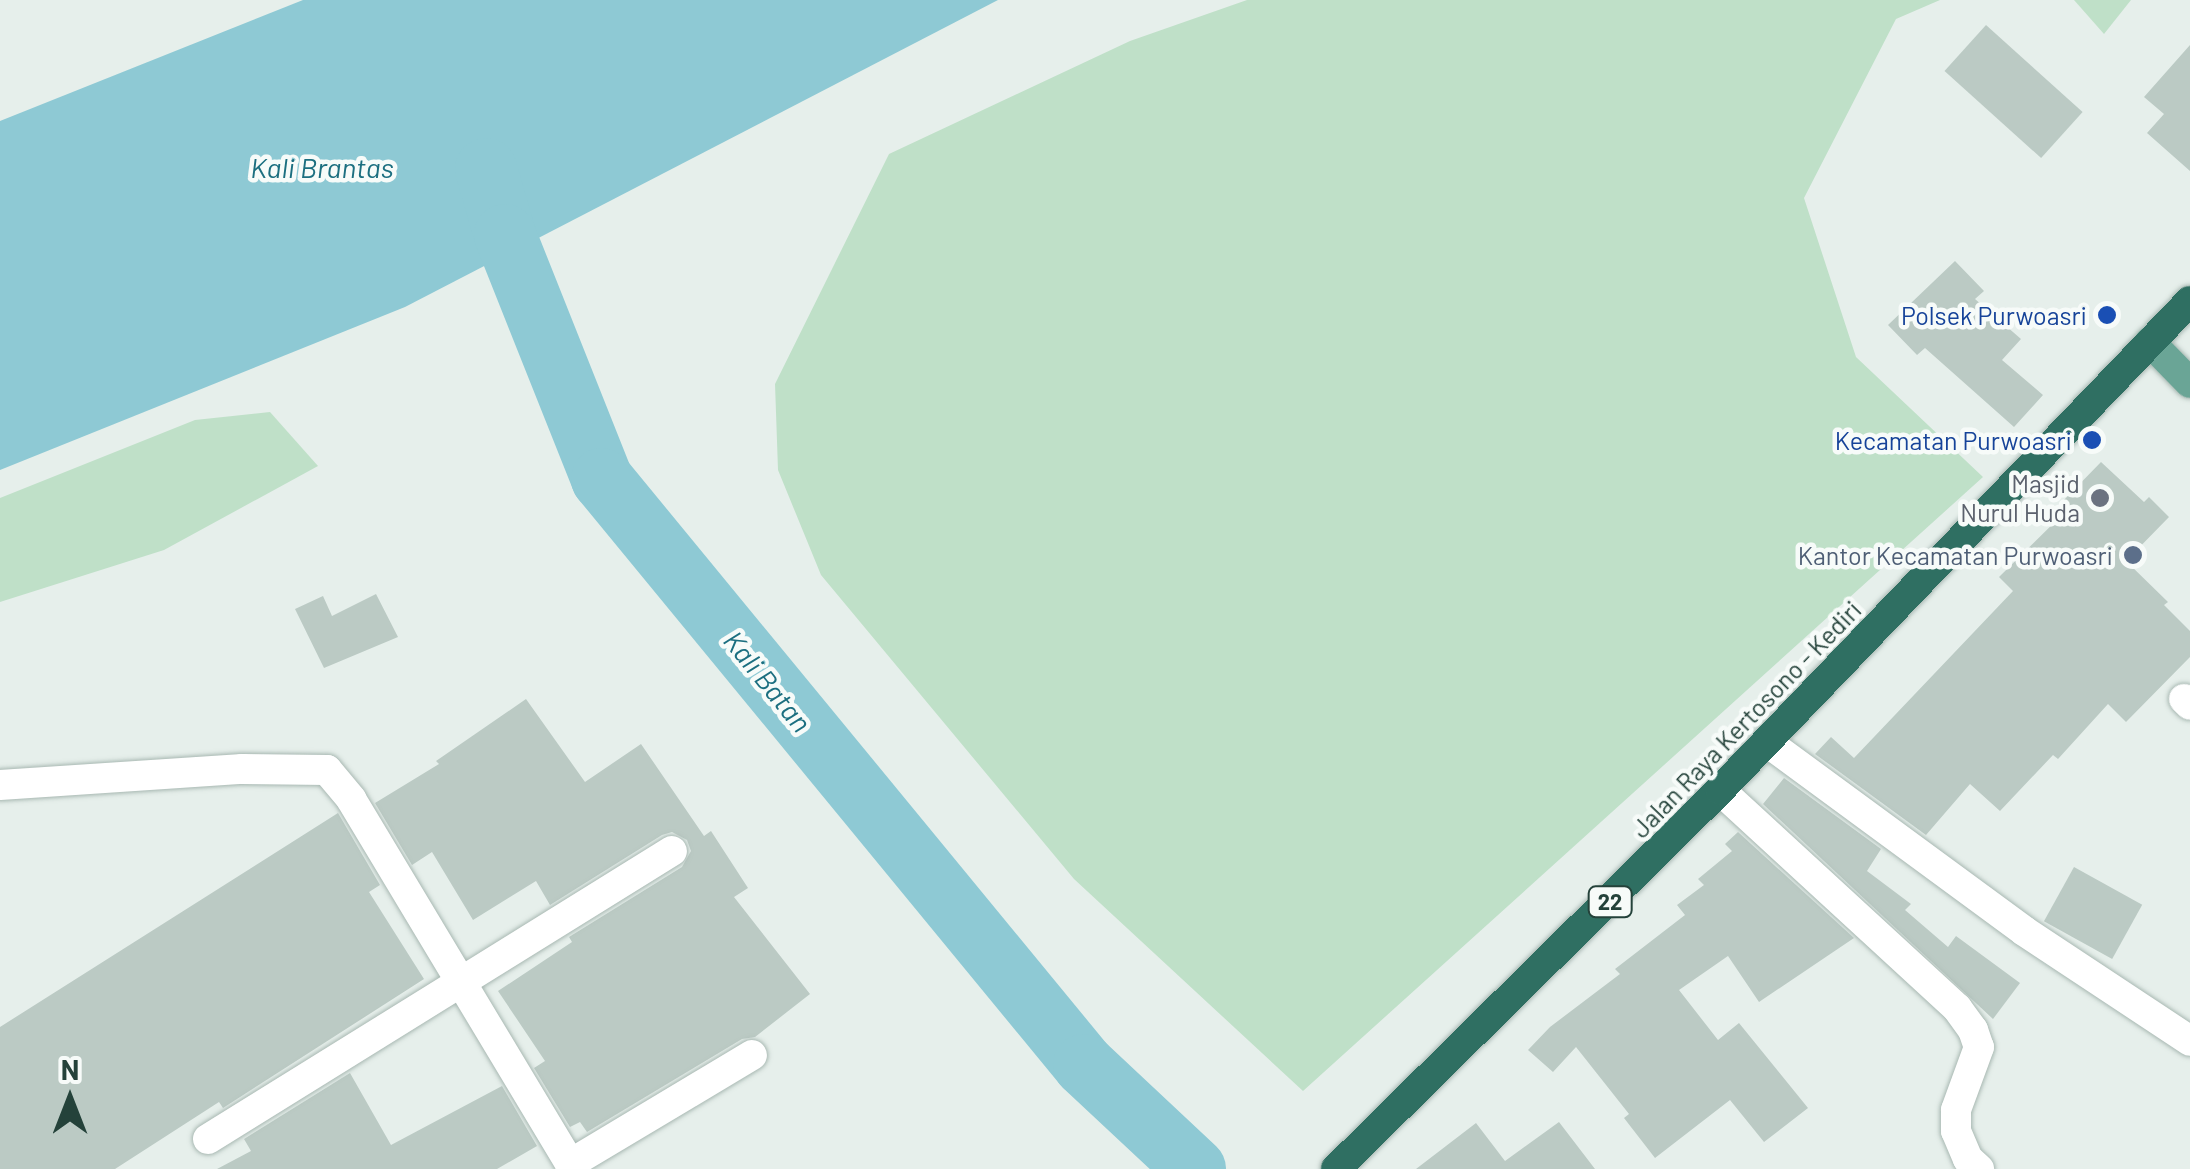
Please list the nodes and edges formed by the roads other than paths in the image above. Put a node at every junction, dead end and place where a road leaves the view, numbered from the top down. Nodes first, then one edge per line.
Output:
1 (2190, 301) edge
2 (2150, 342) junction
3 (2190, 382) edge
4 (1767, 742) junction
5 (0, 785) edge
6 (1720, 790) junction
7 (672, 851) dead end
8 (462, 982) junction
9 (2190, 1042) edge
10 (752, 1055) dead end
11 (208, 1139) dead end
12 (1343, 1162) edge
13 (572, 1167) edge
14 (1978, 1169) edge

1 - 2 highway, Jalan Raya Kertosono - Kediri / 22
2 - 3 main road
2 - 4 highway, Jalan Raya Kertosono - Kediri / 22
4 - 6 highway, Jalan Raya Kertosono - Kediri / 22
4 - 9 street
5 - 8 street
6 - 12 highway, Jalan Raya Kertosono - Kediri / 22
6 - 14 street
7 - 8 street
8 - 11 street
8 - 13 street
10 - 13 street

